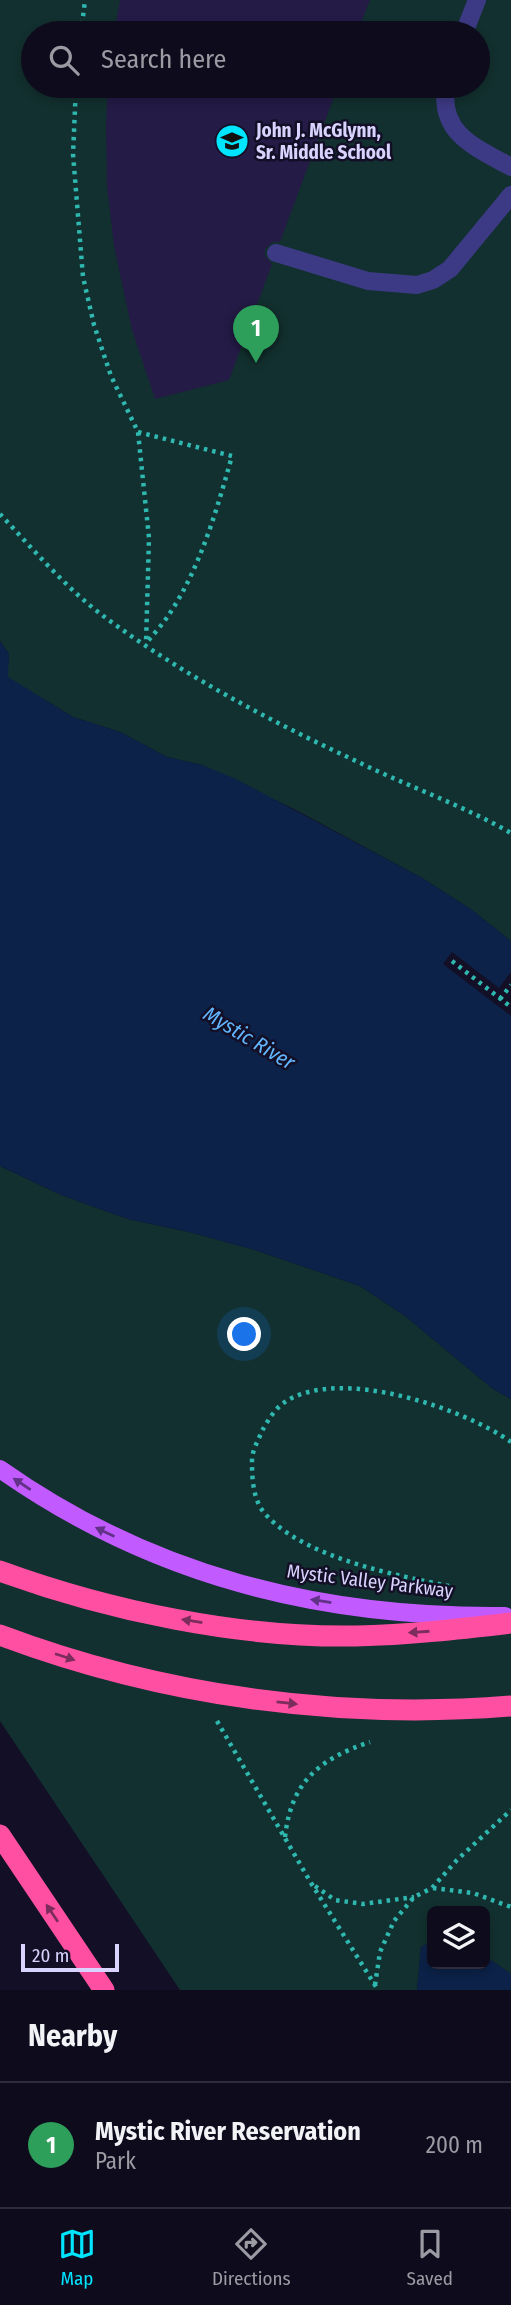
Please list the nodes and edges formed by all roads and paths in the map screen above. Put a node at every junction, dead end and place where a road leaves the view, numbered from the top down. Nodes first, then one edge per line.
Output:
1 (85, 0) edge
2 (477, 0) edge
3 (82, 21) edge
4 (469, 21) edge
5 (75, 98) edge
6 (444, 98) edge
7 (511, 167) edge
8 (511, 195) edge
9 (276, 253) dead end
10 (138, 432) junction
11 (0, 514) edge
12 (146, 644) junction
13 (511, 833) edge
14 (452, 961) dead end
15 (511, 985) edge
16 (500, 999) junction
17 (511, 1007) edge
18 (511, 1443) edge
19 (0, 1469) edge
20 (0, 1572) edge
21 (449, 1586) dead end
22 (511, 1616) edge
23 (511, 1623) edge
24 (0, 1635) edge
25 (203, 1691) junction
26 (511, 1706) edge
27 (370, 1742) dead end
28 (511, 1810) edge
29 (0, 1835) edge
30 (285, 1838) junction
31 (311, 1883) junction
32 (432, 1888) junction
33 (414, 1897) junction
34 (511, 1907) edge
35 (377, 1987) edge
36 (104, 1990) edge

1 - 3 path
2 - 4 lane
5 - 10 path
6 - 7 lane
8 - 9 lane
10 - 12 path
10 - 12 path
11 - 12 path
12 - 13 path
14 - 16 path
15 - 16 path
16 - 17 path
18 - 21 path
22 -> 19 main road, Mystic Valley Parkway
23 -> 20 highway
24 -> 25 highway
25 -> 26 highway
25 - 30 path
27 - 30 path
28 - 32 path
36 -> 29 highway
30 - 31 path
31 - 33 path
31 - 35 path
32 - 33 path
32 - 34 path
33 - 35 path

